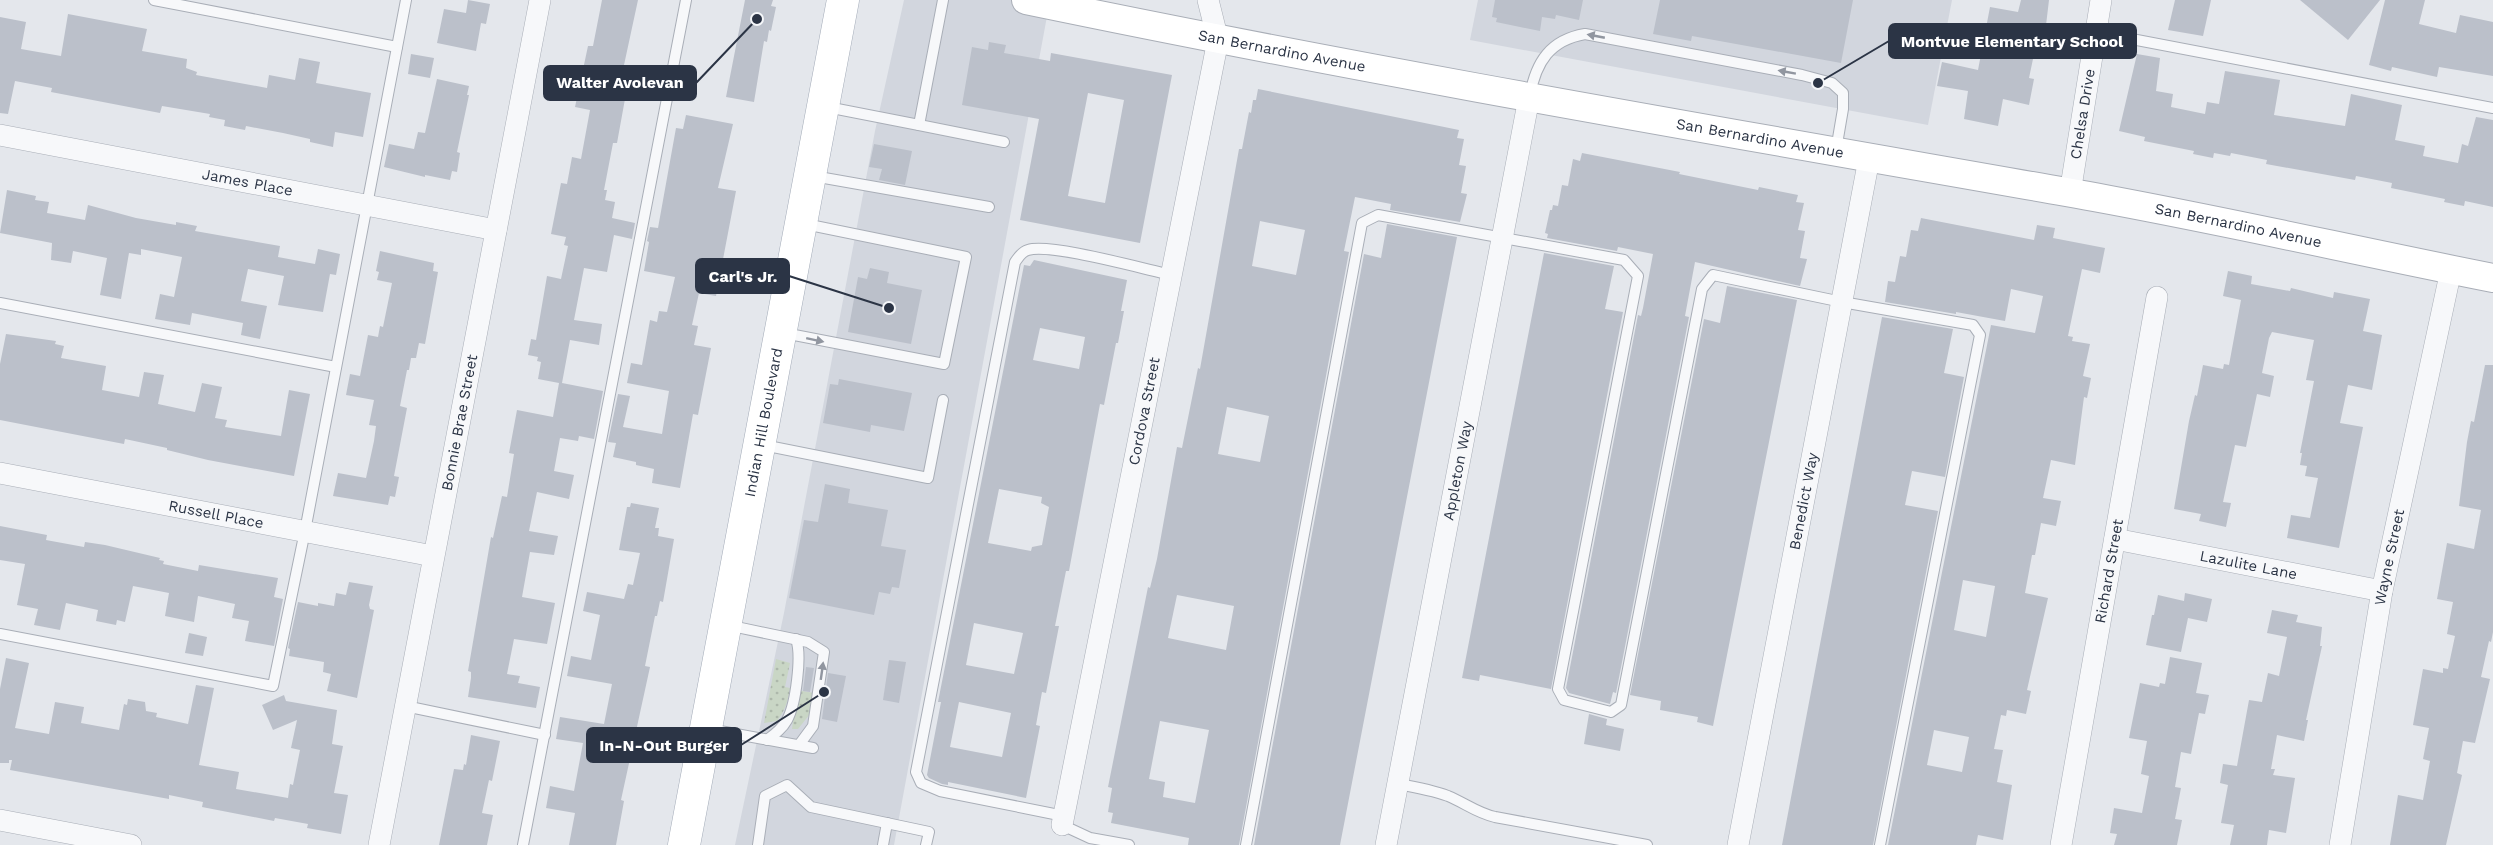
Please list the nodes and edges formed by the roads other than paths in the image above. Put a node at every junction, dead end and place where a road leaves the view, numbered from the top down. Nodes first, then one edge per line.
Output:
1 (154, 0) edge
2 (406, 0) edge
3 (540, 0) edge
4 (686, 0) edge
5 (843, 0) edge
6 (943, 0) edge
7 (1027, 0) edge
8 (1208, 0) edge
9 (2101, 0) edge
10 (1061, 4) edge
11 (2096, 32) junction
12 (1218, 40) junction
13 (397, 47) junction
14 (1529, 98) junction
15 (823, 106) junction
16 (2493, 108) edge
17 (919, 125) junction
18 (0, 135) edge
19 (1004, 142) dead end
20 (1835, 153) junction
21 (1869, 159) junction
22 (810, 175) junction
23 (2070, 193) junction
24 (367, 205) junction
25 (989, 207) dead end
26 (801, 223) junction
27 (496, 230) junction
28 (1502, 238) junction
29 (2451, 270) junction
30 (1172, 275) junction
31 (2493, 278) edge
32 (2157, 297) dead end
33 (1842, 302) junction
34 (0, 303) edge
35 (780, 332) junction
36 (336, 367) junction
37 (943, 400) dead end
38 (759, 444) junction
39 (0, 473) edge
40 (305, 531) junction
41 (2115, 539) junction
42 (433, 556) junction
43 (2382, 591) junction
44 (725, 624) junction
45 (0, 634) edge
46 (796, 639) junction
47 (405, 706) junction
48 (706, 729) junction
49 (545, 735) junction
50 (767, 740) junction
51 (799, 746) junction
52 (813, 748) dead end
53 (1398, 784) junction
54 (0, 820) edge
55 (1063, 820) junction
56 (887, 823) junction
57 (1595, 840) edge
58 (131, 845) edge
59 (379, 845) edge
60 (523, 845) edge
61 (684, 845) edge
62 (758, 845) edge
63 (883, 845) edge
64 (926, 845) edge
65 (1128, 845) edge
66 (1246, 845) edge
67 (1386, 845) edge
68 (1647, 845) edge
69 (1738, 845) edge
70 (1880, 845) edge
71 (2061, 845) edge
72 (2340, 845) edge

1 - 13 lane
2 - 13 lane
3 - 27 street, Bonnie Brae Street
4 - 49 lane
5 - 15 main road, Indian Hill Boulevard
6 - 17 lane
7 - 10 main road, San Bernardino Avenue
8 - 12 street, Cordova Street
9 - 11 street, Chelsa Drive
10 - 12 main road, San Bernardino Avenue
11 - 16 lane
11 - 23 street, Chelsa Drive
12 - 14 main road, San Bernardino Avenue
12 - 30 street, Cordova Street
13 - 24 lane
14 - 20 main road, San Bernardino Avenue
20 -> 14 lane
14 - 28 street, Appleton Way
15 - 17 lane
15 - 22 main road, Indian Hill Boulevard
17 - 19 lane
18 - 24 street, James Place
20 - 21 main road, San Bernardino Avenue
21 - 23 main road, San Bernardino Avenue
21 - 33 street, Benedict Way
22 - 25 lane
22 - 26 main road, Indian Hill Boulevard
23 - 29 main road, San Bernardino Avenue
24 - 27 street, James Place
24 - 36 lane
26 - 35 main road, Indian Hill Boulevard
35 -> 26 lane
27 - 42 street, Bonnie Brae Street
28 - 33 lane
28 - 53 street, Appleton Way
28 - 66 lane
29 - 31 main road, San Bernardino Avenue
29 - 43 street, Wayne Street
30 - 55 street, Cordova Street
30 - 55 lane
32 - 41 street, Richard Street
33 - 69 street, Benedict Way
33 - 70 lane
34 - 36 lane
35 - 38 main road, Indian Hill Boulevard
36 - 40 lane
37 - 38 lane
38 - 44 main road, Indian Hill Boulevard
39 - 40 street, Russell Place
40 - 42 street, Russell Place
40 - 45 lane
41 - 43 street, Lazulite Lane
41 - 71 street, Richard Street
42 - 47 street, Bonnie Brae Street
43 - 72 street, Wayne Street
44 - 46 lane
44 - 48 main road, Indian Hill Boulevard
46 - 50 lane
51 -> 46 lane
47 - 49 lane
47 - 59 street, Bonnie Brae Street
48 - 50 lane
48 - 61 main road, Indian Hill Boulevard
49 - 60 lane
50 - 51 lane
51 - 52 lane
53 - 57 lane
53 - 67 street, Appleton Way
54 - 58 street
55 - 65 lane
56 - 62 lane
56 - 63 lane
56 - 64 lane
57 - 68 lane

